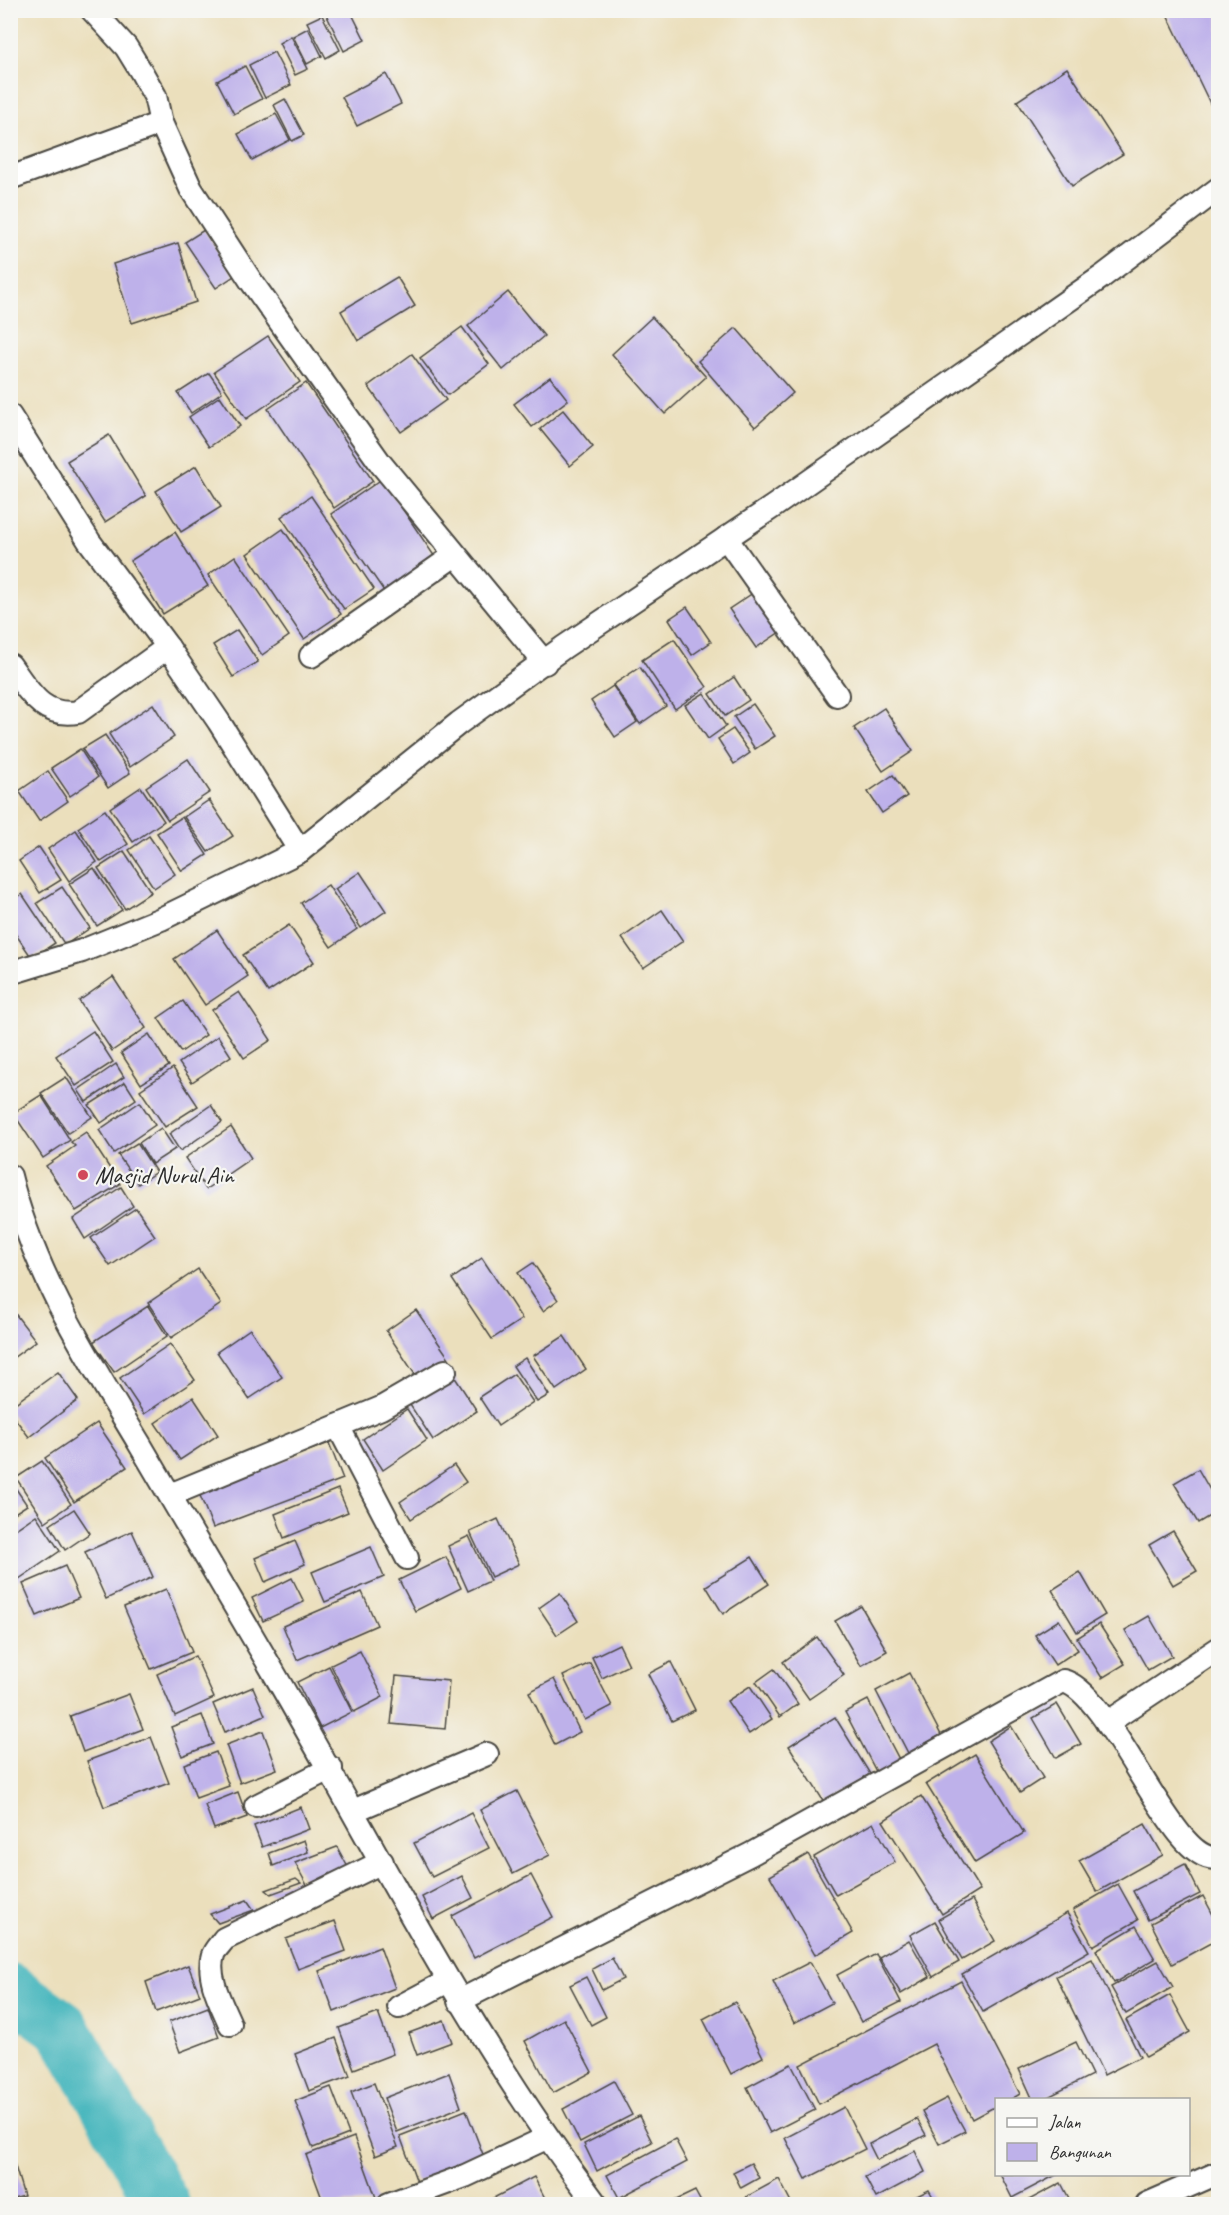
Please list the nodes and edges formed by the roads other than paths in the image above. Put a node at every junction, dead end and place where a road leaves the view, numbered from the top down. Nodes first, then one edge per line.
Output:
1 (92, 10) edge
2 (161, 123) junction
3 (10, 178) edge
4 (1218, 189) edge
5 (10, 416) edge
6 (726, 538) junction
7 (455, 555) junction
8 (168, 647) junction
9 (311, 656) dead end
10 (544, 663) junction
11 (10, 664) edge
12 (837, 695) dead end
13 (300, 851) junction
14 (10, 973) edge
15 (10, 1176) edge
16 (445, 1371) dead end
17 (338, 1426) junction
18 (170, 1495) junction
19 (407, 1558) dead end
20 (1218, 1649) edge
21 (1107, 1723) junction
22 (487, 1754) dead end
23 (331, 1768) junction
24 (256, 1806) dead end
25 (353, 1811) junction
26 (1218, 1857) edge
27 (382, 1862) junction
28 (454, 1991) junction
29 (399, 2007) dead end
30 (230, 2024) dead end
31 (546, 2138) junction
32 (1218, 2173) edge
33 (389, 2205) edge
34 (596, 2205) edge
35 (1146, 2205) edge

1 - 2 street
2 - 3 street
2 - 7 street
4 - 6 street
5 - 8 street
6 - 10 street
6 - 12 street
7 - 9 street
7 - 10 street
8 - 11 street
8 - 13 street
10 - 13 street
13 - 14 street
15 - 18 street
16 - 17 street
17 - 18 street
17 - 19 street
18 - 23 street
20 - 21 street
21 - 26 street
21 - 28 street
22 - 25 street
23 - 24 street
23 - 25 street
25 - 27 street
27 - 28 street
27 - 30 street
28 - 29 street
28 - 31 street
31 - 33 street
31 - 34 street
32 - 35 street

